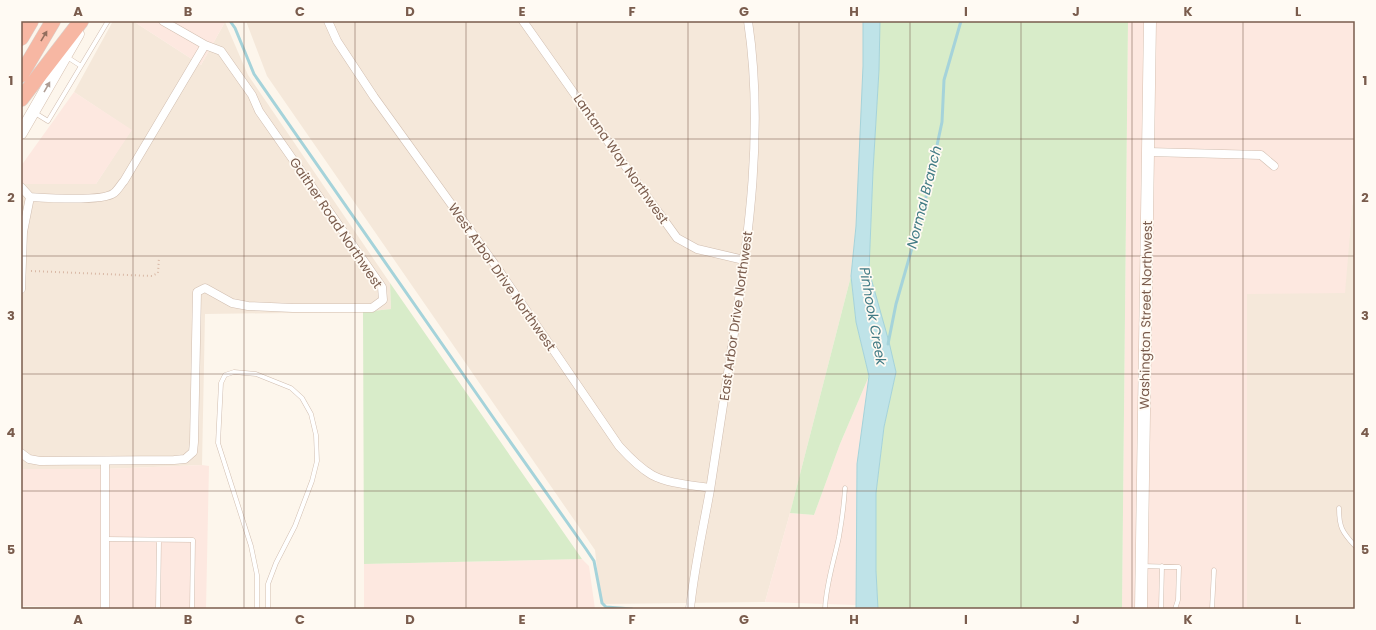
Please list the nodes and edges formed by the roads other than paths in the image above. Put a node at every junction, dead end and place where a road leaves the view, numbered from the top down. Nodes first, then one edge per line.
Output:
1 (31, 21) edge
2 (53, 21) edge
3 (80, 21) edge
4 (86, 21) edge
5 (108, 21) edge
6 (163, 21) edge
7 (328, 21) edge
8 (523, 21) edge
9 (748, 21) edge
10 (1150, 21) edge
11 (21, 38) edge
12 (205, 46) junction
13 (66, 56) junction
14 (81, 66) junction
15 (21, 74) edge
16 (21, 99) edge
17 (33, 112) junction
18 (21, 133) edge
19 (1149, 152) junction
20 (1274, 166) dead end
21 (21, 187) edge
22 (30, 197) junction
23 (744, 260) junction
24 (22, 271) edge
25 (21, 288) edge
26 (21, 453) edge
27 (105, 461) junction
28 (710, 488) junction
29 (845, 488) dead end
30 (1339, 508) dead end
31 (105, 539) junction
32 (159, 540) junction
33 (1355, 546) edge
34 (1142, 566) junction
35 (1162, 566) junction
36 (1214, 570) dead end
37 (690, 607) edge
38 (825, 608) edge
39 (105, 609) edge
40 (158, 609) edge
41 (192, 609) edge
42 (257, 609) edge
43 (268, 609) edge
44 (1141, 609) edge
45 (1148, 609) edge
46 (1161, 609) edge
47 (1175, 609) edge
48 (1212, 609) edge

1 - 11 highway
15 -> 2 highway
3 - 16 highway
4 - 13 main road
5 - 14 lane
6 - 12 street, Gaither Road Northwest
7 - 28 street, West Arbor Drive Northwest
8 - 23 street, Lantana Way Northwest
9 - 23 street, East Arbor Drive Northwest
10 - 19 main road, Washington Street Northwest
12 - 22 street
12 - 27 street, Gaither Road Northwest
13 - 14 lane
17 -> 13 main road
14 - 17 lane
17 - 18 main road
19 - 20 street
19 - 34 main road, Washington Street Northwest
21 - 22 street
22 - 24 street
23 - 28 street, East Arbor Drive Northwest
24 - 25 street
26 - 27 street, Gaither Road Northwest
27 - 31 street
28 - 37 street, East Arbor Drive Northwest
29 - 38 lane
30 - 33 lane
31 - 32 lane
31 - 39 street
32 - 40 lane
32 - 41 lane
34 - 35 lane
34 - 44 main road, Washington Street Northwest
35 - 46 lane
35 - 47 lane
36 - 48 lane
42 - 43 lane
44 - 45 lane

